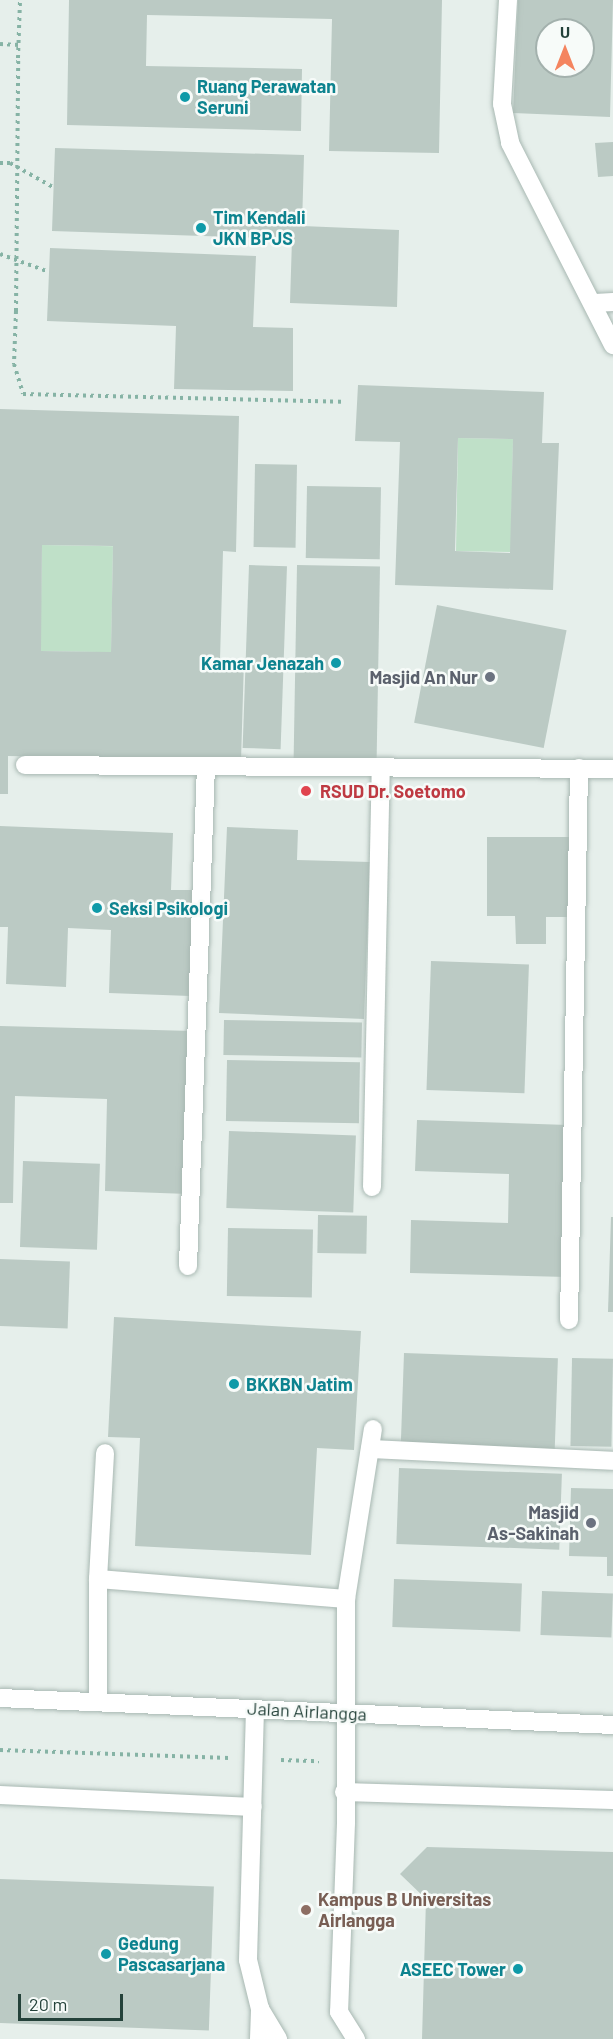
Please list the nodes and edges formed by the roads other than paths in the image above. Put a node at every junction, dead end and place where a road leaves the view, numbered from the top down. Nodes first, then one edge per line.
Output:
1 (508, 0) edge
2 (613, 302) edge
3 (595, 303) junction
4 (613, 345) edge
5 (25, 765) dead end
6 (206, 766) junction
7 (381, 767) junction
8 (579, 768) junction
9 (613, 769) edge
10 (372, 1187) dead end
11 (188, 1266) dead end
12 (569, 1320) dead end
13 (373, 1429) dead end
14 (370, 1449) junction
15 (105, 1453) dead end
16 (613, 1461) edge
17 (98, 1579) junction
18 (346, 1599) junction
19 (0, 1698) edge
20 (98, 1702) junction
21 (258, 1709) junction
22 (342, 1713) junction
23 (613, 1725) edge
24 (256, 1759) junction
25 (345, 1792) junction
26 (0, 1795) edge
27 (613, 1800) edge
28 (253, 1807) junction
29 (260, 2009) junction
30 (259, 2039) edge
31 (278, 2039) edge
32 (356, 2039) edge

1 - 3 main road
2 - 3 main road
3 - 4 main road
5 - 6 main road
6 - 7 main road
6 - 11 main road
7 - 8 main road
7 - 10 main road
8 - 9 main road
8 - 12 main road
13 - 14 main road
14 - 16 main road
14 - 18 main road
15 - 17 main road
17 - 18 main road
17 - 20 main road
18 - 22 main road
19 - 20 main road, Jalan Airlangga
20 - 21 main road, Jalan Airlangga
21 - 22 main road, Jalan Airlangga
21 - 24 main road
22 - 23 main road, Jalan Airlangga
22 - 25 main road
24 - 28 main road
24 - 29 main road
25 - 27 main road
25 - 32 main road
26 - 28 main road
28 - 29 main road
29 - 30 main road
29 - 31 main road

